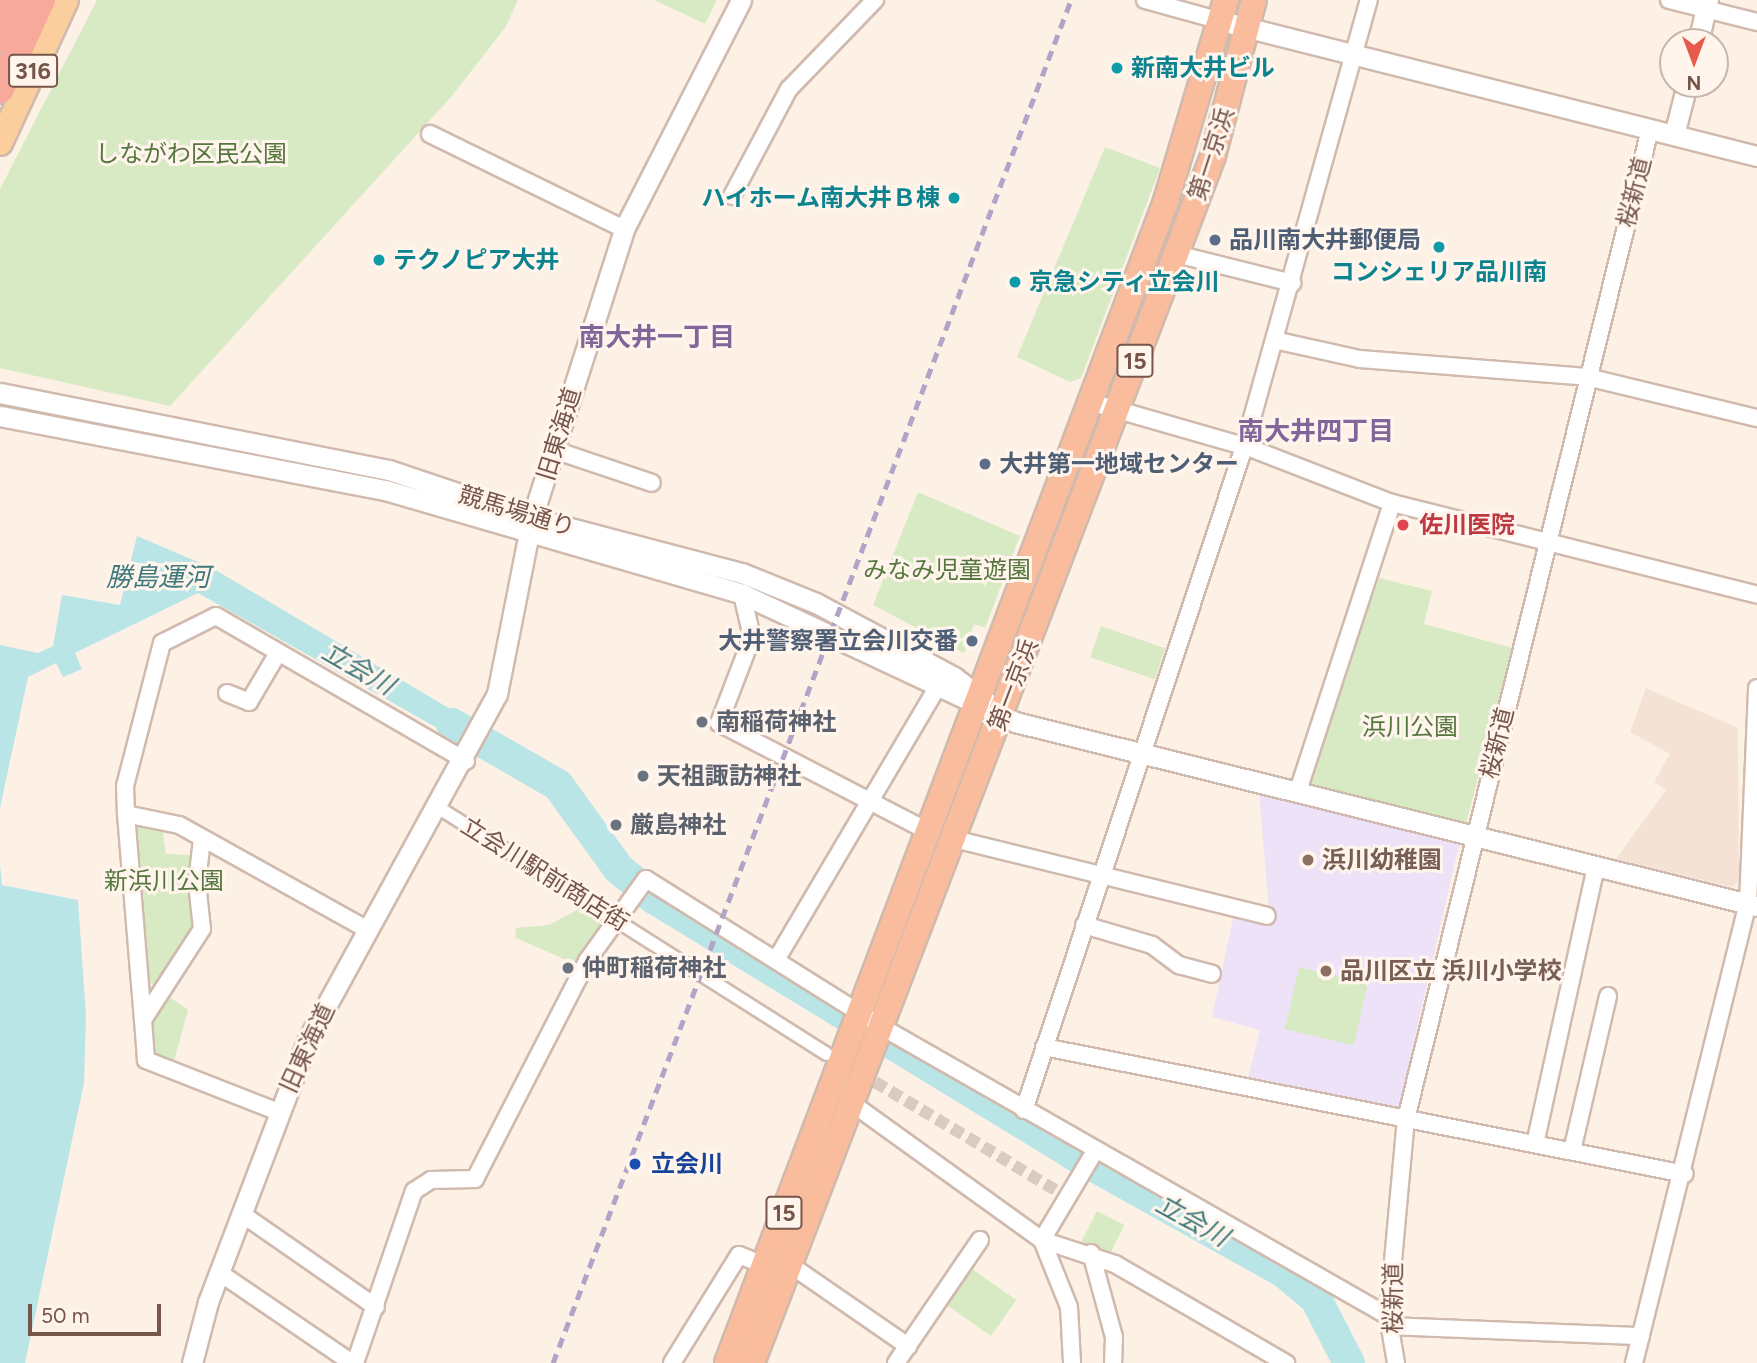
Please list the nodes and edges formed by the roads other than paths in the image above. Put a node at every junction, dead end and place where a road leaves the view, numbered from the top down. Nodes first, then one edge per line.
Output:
1 (41, 0) edge
2 (66, 0) edge
3 (741, 0) edge
4 (875, 0) edge
5 (1146, 0) edge
6 (1254, 0) edge
7 (1369, 0) edge
8 (1669, 0) edge
9 (1707, 5) edge
10 (1223, 10) edge
11 (1757, 22) edge
12 (1701, 28) edge
13 (1248, 29) junction
14 (1354, 56) junction
15 (0, 89) edge
16 (1683, 98) edge
17 (1650, 129) junction
18 (430, 134) dead end
19 (1674, 135) junction
20 (0, 143) edge
21 (1757, 156) edge
22 (732, 196) dead end
23 (624, 229) junction
24 (1177, 254) junction
25 (1292, 283) junction
26 (1274, 340) junction
27 (1587, 377) junction
28 (0, 393) edge
29 (1090, 402) junction
30 (1115, 413) junction
31 (0, 416) edge
32 (1757, 418) edge
33 (1244, 447) junction
34 (554, 450) junction
35 (652, 483) dead end
36 (1392, 503) junction
37 (530, 526) junction
38 (1547, 543) junction
39 (742, 594) junction
40 (1757, 594) edge
41 (278, 653) junction
42 (1757, 688) edge
43 (936, 689) junction
44 (227, 693) dead end
45 (975, 699) junction
46 (1001, 716) junction
47 (1143, 754) junction
48 (467, 758) junction
49 (1298, 791) junction
50 (869, 802) junction
51 (439, 808) junction
52 (126, 814) junction
53 (927, 831) junction
54 (1474, 835) junction
55 (202, 839) junction
56 (954, 839) junction
57 (1596, 866) junction
58 (1100, 876) junction
59 (1753, 905) edge
60 (1267, 916) dead end
61 (616, 917) junction
62 (1084, 925) junction
63 (368, 930) junction
64 (776, 960) junction
65 (1212, 974) dead end
66 (1608, 996) dead end
67 (143, 1020) junction
68 (866, 1030) junction
69 (1044, 1046) junction
70 (827, 1055) dead end
71 (850, 1102) junction
72 (1024, 1110) junction
73 (279, 1112) junction
74 (1406, 1119) junction
75 (1535, 1144) junction
76 (1572, 1152) junction
77 (1093, 1153) junction
78 (1685, 1174) junction
79 (242, 1214) junction
80 (980, 1240) dead end
81 (1042, 1240) junction
82 (1091, 1253) junction
83 (789, 1264) junction
84 (764, 1265) junction
85 (220, 1273) junction
86 (376, 1307) junction
87 (1389, 1321) junction
88 (1641, 1336) junction
89 (908, 1346) junction
90 (192, 1363) edge
91 (353, 1363) edge
92 (672, 1363) edge
93 (727, 1363) edge
94 (752, 1363) edge
95 (896, 1363) edge
96 (1072, 1363) edge
97 (1113, 1363) edge
98 (1286, 1363) edge
99 (1396, 1363) edge
100 (1634, 1363) edge

1 - 15 highway
2 - 20 main road, 316
3 - 23 street, 旧東海道
4 - 22 street
5 - 10 street
6 - 13 highway, 第一京浜 / 15
7 - 14 street
8 - 9 street
9 - 11 street
9 - 12 street
10 - 13 street
10 - 29 highway, 第一京浜 / 15
13 - 14 street
13 - 24 highway, 第一京浜 / 15
14 - 17 street
14 - 25 street
16 - 19 street, 桜新道
17 - 19 street
17 - 27 street, 桜新道
18 - 23 street
19 - 21 street
23 - 34 street, 旧東海道
24 - 25 street
24 - 30 highway, 第一京浜 / 15
25 - 26 street
26 - 27 street
26 - 33 street
27 - 32 street
27 - 38 street, 桜新道
28 - 37 street, 競馬場通り
29 - 30 street
29 - 45 highway, 第一京浜 / 15
30 - 33 street
30 - 46 highway, 第一京浜 / 15
31 - 37 street, 競馬場通り
33 - 36 street
33 - 47 street
34 - 35 street
34 - 37 street, 旧東海道
36 - 38 street
36 - 49 street
37 - 39 street, 競馬場通り
37 - 45 street, 競馬場通り
37 - 48 street, 旧東海道
38 - 40 street
38 - 54 street, 桜新道
39 - 43 street, 競馬場通り
39 - 50 street
41 - 44 street
41 - 48 street
41 - 52 street
42 - 59 street
43 - 45 street, 競馬場通り
43 - 50 street
45 - 46 street
45 - 53 highway, 第一京浜 / 15
46 - 47 street
46 - 56 highway, 第一京浜 / 15
47 - 49 street
47 - 58 street
48 - 51 street, 旧東海道
49 - 54 street
50 - 53 street
50 - 64 street
51 - 61 street, 立会川駅前商店街
51 - 63 street, 旧東海道
52 - 55 street
52 - 67 street
53 - 68 highway, 第一京浜 / 15
54 - 57 street
54 - 74 street, 桜新道
55 - 63 street
55 - 67 street
56 - 58 street
56 - 68 highway, 第一京浜 / 15
57 - 59 street
57 - 75 street
58 - 60 street
58 - 62 street
59 - 78 street
61 - 64 street
61 - 70 street, 立会川駅前商店街
61 - 86 street
62 - 65 street
62 - 69 street
63 - 73 street, 旧東海道
64 - 68 street
66 - 76 street
67 - 73 street
68 - 71 highway, 第一京浜 / 15
68 - 72 street
68 - 84 highway, 第一京浜 / 15
69 - 72 street
69 - 74 street
71 - 81 street
71 - 83 highway, 第一京浜 / 15
72 - 77 street
73 - 79 street, 旧東海道
74 - 75 street
74 - 87 street, 桜新道
75 - 76 street
76 - 78 street
77 - 81 street
77 - 87 street
78 - 88 street
79 - 85 street, 旧東海道
79 - 86 street
80 - 89 street
81 - 82 street
81 - 96 street
82 - 97 street
82 - 98 street
83 - 89 street
83 - 94 highway, 第一京浜 / 15
84 - 92 street
84 - 93 highway, 第一京浜 / 15
85 - 90 street, 旧東海道
85 - 91 street
86 - 91 street
87 - 88 street
87 - 99 street, 桜新道
88 - 100 street
89 - 95 street

